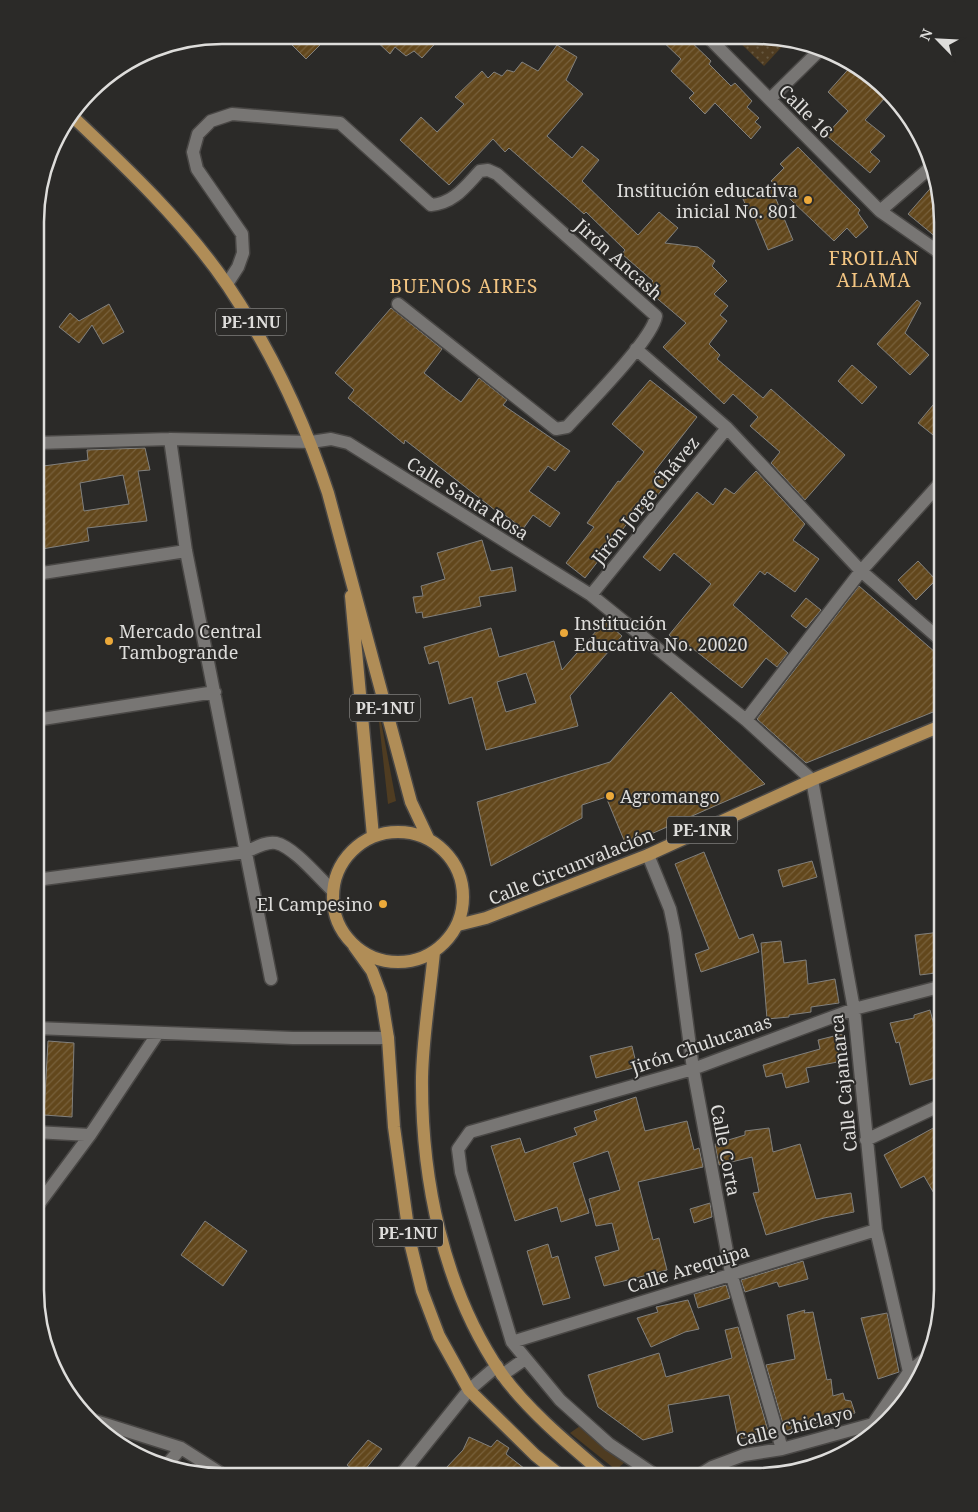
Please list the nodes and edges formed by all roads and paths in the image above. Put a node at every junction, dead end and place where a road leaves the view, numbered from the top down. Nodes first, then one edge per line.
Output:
1 (715, 44) edge
2 (816, 54) edge
3 (770, 99) junction
4 (76, 120) edge
5 (927, 171) edge
6 (880, 211) junction
7 (934, 249) edge
8 (227, 284) junction
9 (398, 304) dead end
10 (636, 349) junction
11 (727, 428) junction
12 (170, 439) junction
13 (311, 442) junction
14 (44, 443) edge
15 (934, 490) edge
16 (186, 551) junction
17 (861, 571) junction
18 (44, 573) edge
19 (349, 576) junction
20 (591, 595) junction
21 (934, 634) edge
22 (215, 692) junction
23 (44, 719) edge
24 (746, 720) junction
25 (934, 729) edge
26 (812, 780) junction
27 (373, 836) junction
28 (428, 838) junction
29 (246, 852) junction
30 (648, 856) junction
31 (44, 879) edge
32 (333, 891) junction
33 (458, 925) junction
34 (354, 946) junction
35 (434, 952) junction
36 (272, 979) dead end
37 (934, 988) edge
38 (854, 1008) junction
39 (44, 1028) edge
40 (158, 1034) junction
41 (388, 1038) junction
42 (693, 1069) junction
43 (934, 1108) edge
44 (44, 1132) edge
45 (90, 1135) junction
46 (866, 1140) junction
47 (44, 1197) edge
48 (876, 1230) junction
49 (731, 1273) junction
50 (512, 1342) junction
51 (525, 1359) junction
52 (500, 1370) junction
53 (913, 1375) edge
54 (909, 1381) edge
55 (470, 1390) junction
56 (104, 1424) edge
57 (181, 1448) junction
58 (782, 1449) junction
59 (170, 1460) edge
60 (212, 1468) edge
61 (407, 1468) edge
62 (551, 1468) edge
63 (597, 1468) edge
64 (645, 1468) edge
65 (709, 1468) edge

1 - 3 street, Calle 16
2 - 3 street
3 - 6 street, Calle 16
4 - 8 main road, PE-1NU
5 - 6 street
6 - 7 street, Calle 16
8 - 10 street, Jirón Ancash
8 - 13 main road, PE-1NU
9 - 10 street
10 - 11 street
11 - 17 street
11 - 20 street, Jirón Jorge Chávez
12 - 13 street, Calle Santa Rosa
12 - 14 street, Calle Santa Rosa
12 - 16 street
13 - 19 main road, PE-1NU
13 - 20 street, Calle Santa Rosa
15 - 17 street
16 - 18 street
16 - 22 street
17 - 21 street
17 - 24 street
19 - 27 main road, PE-1NU
19 - 28 main road, PE-1NU
20 - 24 street, Calle Santa Rosa
22 - 23 street
22 - 29 street
24 - 26 street, Calle Santa Rosa
25 - 26 main road, Calle Circunvalación / PE-1NR
26 - 30 main road, Calle Circunvalación / PE-1NR
26 - 38 street, Calle Cajamarca
27 - 28 main road, PE-1NU
27 - 32 main road, PE-1NU
28 - 33 main road, PE-1NU
29 - 31 street
29 - 32 street
29 - 36 street
30 - 33 main road, Calle Circunvalación / PE-1NR
30 - 42 street, Calle Corta
32 - 34 main road, PE-1NU
33 - 35 main road, PE-1NU
34 - 35 main road, PE-1NU
34 - 41 main road, PE-1NU
35 - 52 main road, PE-1NU
37 - 38 street, Jirón Chulucanas
38 - 42 street, Jirón Chulucanas
38 - 46 street, Calle Cajamarca
39 - 40 street
40 - 41 street
40 - 45 street
41 - 55 main road, PE-1NU
42 - 49 street, Calle Corta
42 - 50 street, Jirón Chulucanas
43 - 46 street
44 - 45 street
45 - 47 street
46 - 48 street, Calle Cajamarca
48 - 49 street, Calle Arequipa
48 - 53 street, Calle Cajamarca
49 - 50 street, Calle Arequipa
49 - 58 street, Calle Corta
50 - 51 street
51 - 52 street
51 - 64 street
52 - 55 street
52 - 63 main road, PE-1NU
54 - 58 street, Calle Chiclayo
55 - 61 street
55 - 62 main road, PE-1NU
56 - 57 street
57 - 59 street
57 - 60 street
58 - 65 street, Calle Chiclayo

